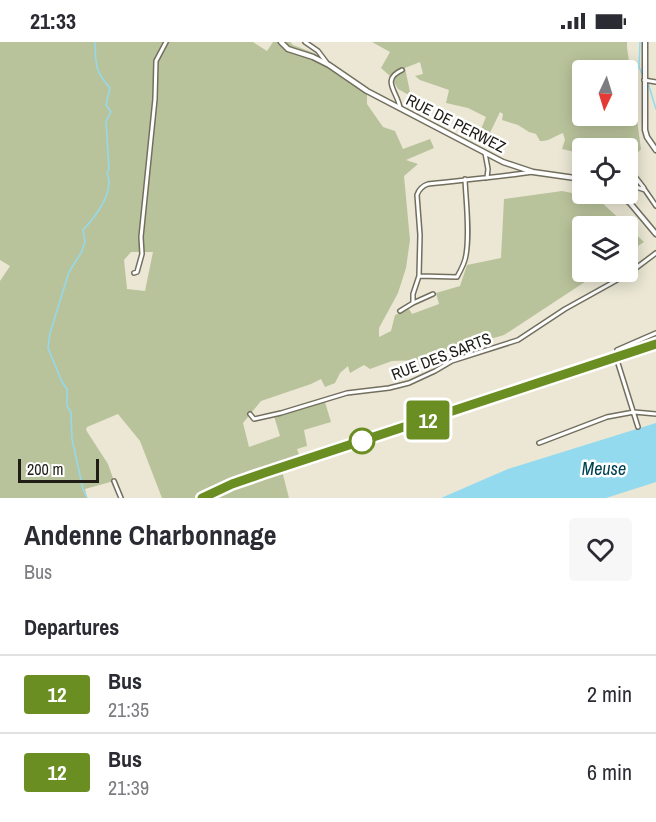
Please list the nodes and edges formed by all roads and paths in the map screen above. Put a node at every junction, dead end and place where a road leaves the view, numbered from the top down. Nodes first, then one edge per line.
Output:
1 (165, 42) edge
2 (281, 42) edge
3 (305, 42) edge
4 (645, 42) edge
5 (328, 65) junction
6 (402, 70) dead end
7 (645, 80) junction
8 (656, 82) edge
9 (400, 108) junction
10 (656, 150) edge
11 (485, 153) junction
12 (533, 172) junction
13 (487, 178) junction
14 (572, 178) edge
15 (465, 179) junction
16 (638, 181) edge
17 (638, 187) edge
18 (644, 189) junction
19 (631, 204) edge
20 (656, 206) edge
21 (656, 234) edge
22 (656, 253) edge
23 (134, 273) dead end
24 (419, 276) junction
25 (433, 294) dead end
26 (413, 303) junction
27 (400, 310) dead end
28 (656, 333) edge
29 (656, 344) edge
30 (617, 357) junction
31 (634, 412) junction
32 (250, 414) dead end
33 (656, 414) edge
34 (638, 427) dead end
35 (539, 443) dead end
36 (114, 482) dead end
37 (121, 498) edge
38 (202, 498) edge

1 - 23 street
2 - 5 street, RUE DE PERWEZ
3 - 5 street, RUE DE PERWEZ
4 - 7 street
5 - 9 street, RUE DE PERWEZ
6 - 9 street
7 - 8 street
7 - 10 street
9 - 11 street, RUE DE PERWEZ
11 - 12 street, RUE DE PERWEZ
11 - 13 street
12 - 13 street
12 - 14 street, RUE DE PERWEZ
13 - 15 street
15 - 24 street
15 - 24 street
16 - 18 street
17 - 18 street
18 - 20 street
19 - 21 street
22 - 32 street, RUE DES SARTS
24 - 26 street
25 - 26 street
26 - 27 street
28 - 30 street
29 - 30 main road
30 - 31 street
30 - 38 main road
31 - 33 street
31 - 34 street
31 - 35 street
36 - 37 street

